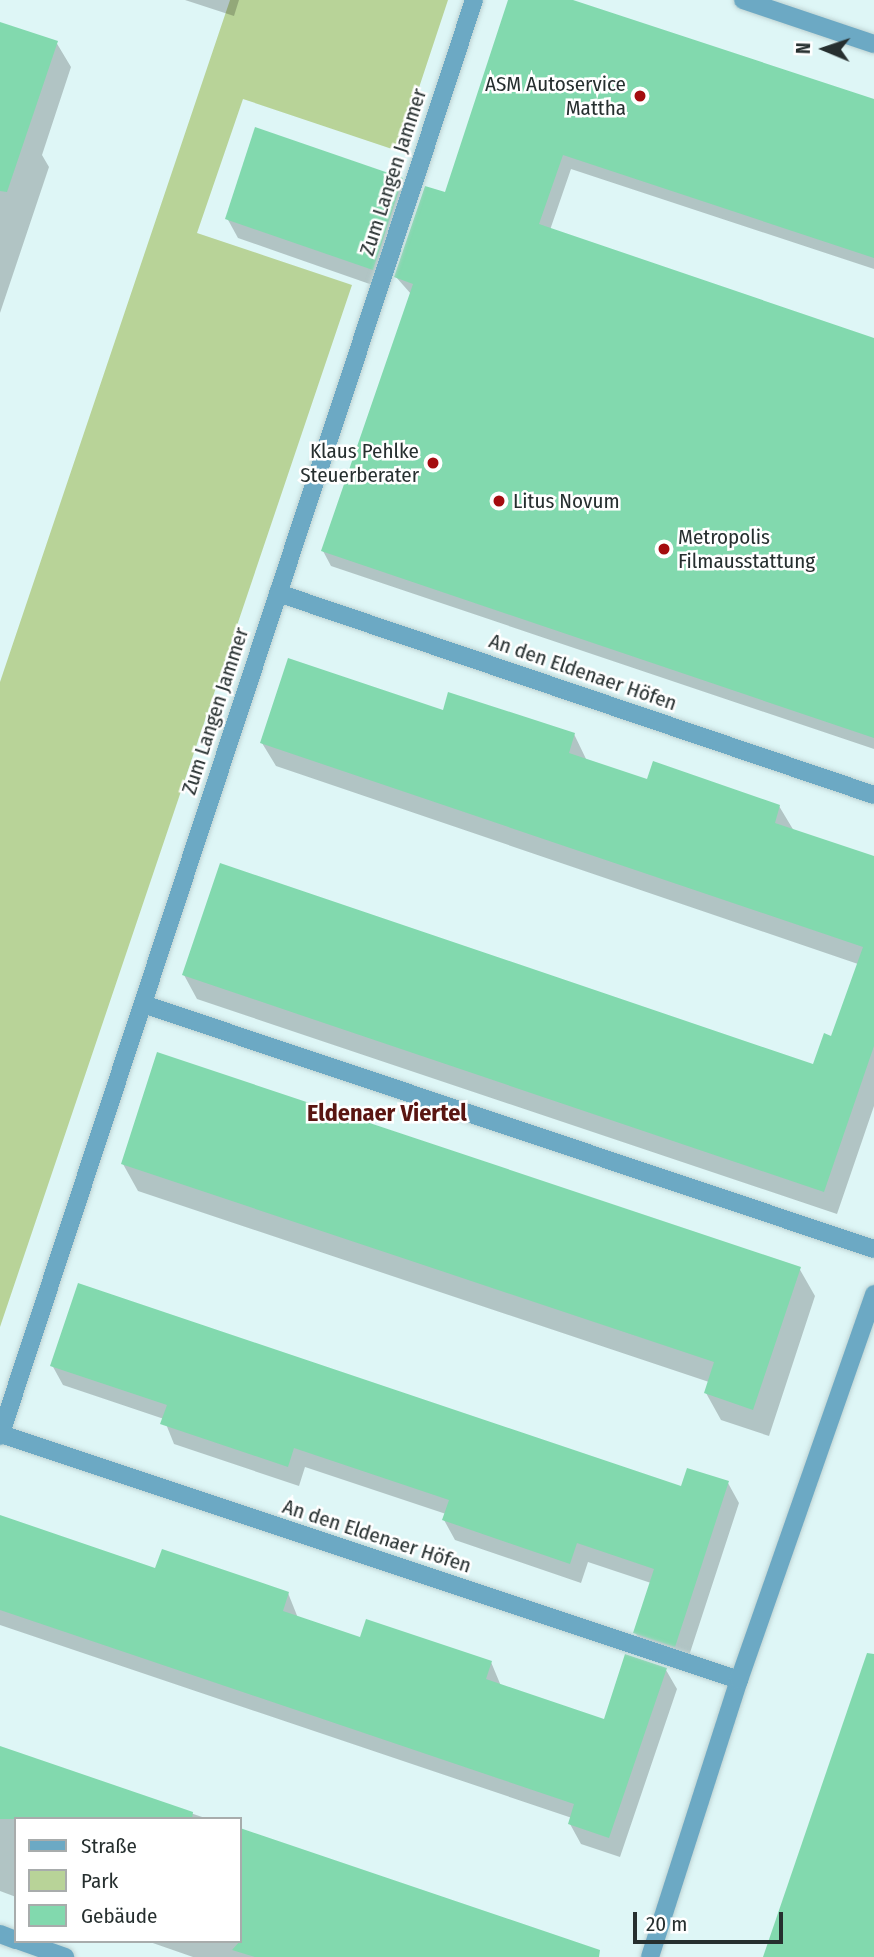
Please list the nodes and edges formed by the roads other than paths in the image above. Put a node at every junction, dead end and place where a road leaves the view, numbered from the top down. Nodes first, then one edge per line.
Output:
1 (474, 0) edge
2 (743, 0) edge
3 (874, 44) edge
4 (278, 593) junction
5 (874, 795) edge
6 (143, 1004) junction
7 (874, 1250) edge
8 (874, 1294) edge
9 (0, 1435) edge
10 (739, 1680) junction
11 (26, 1943) edge
12 (65, 1957) edge
13 (650, 1957) edge

1 - 4 street, Zum Langen Jammer
2 - 3 street
4 - 5 street, An den Eldenaer Höfen
4 - 6 street, Zum Langen Jammer
6 - 7 street
6 - 9 street, Zum Langen Jammer
8 - 10 street
9 - 10 street, An den Eldenaer Höfen
10 - 13 street
11 - 12 street

